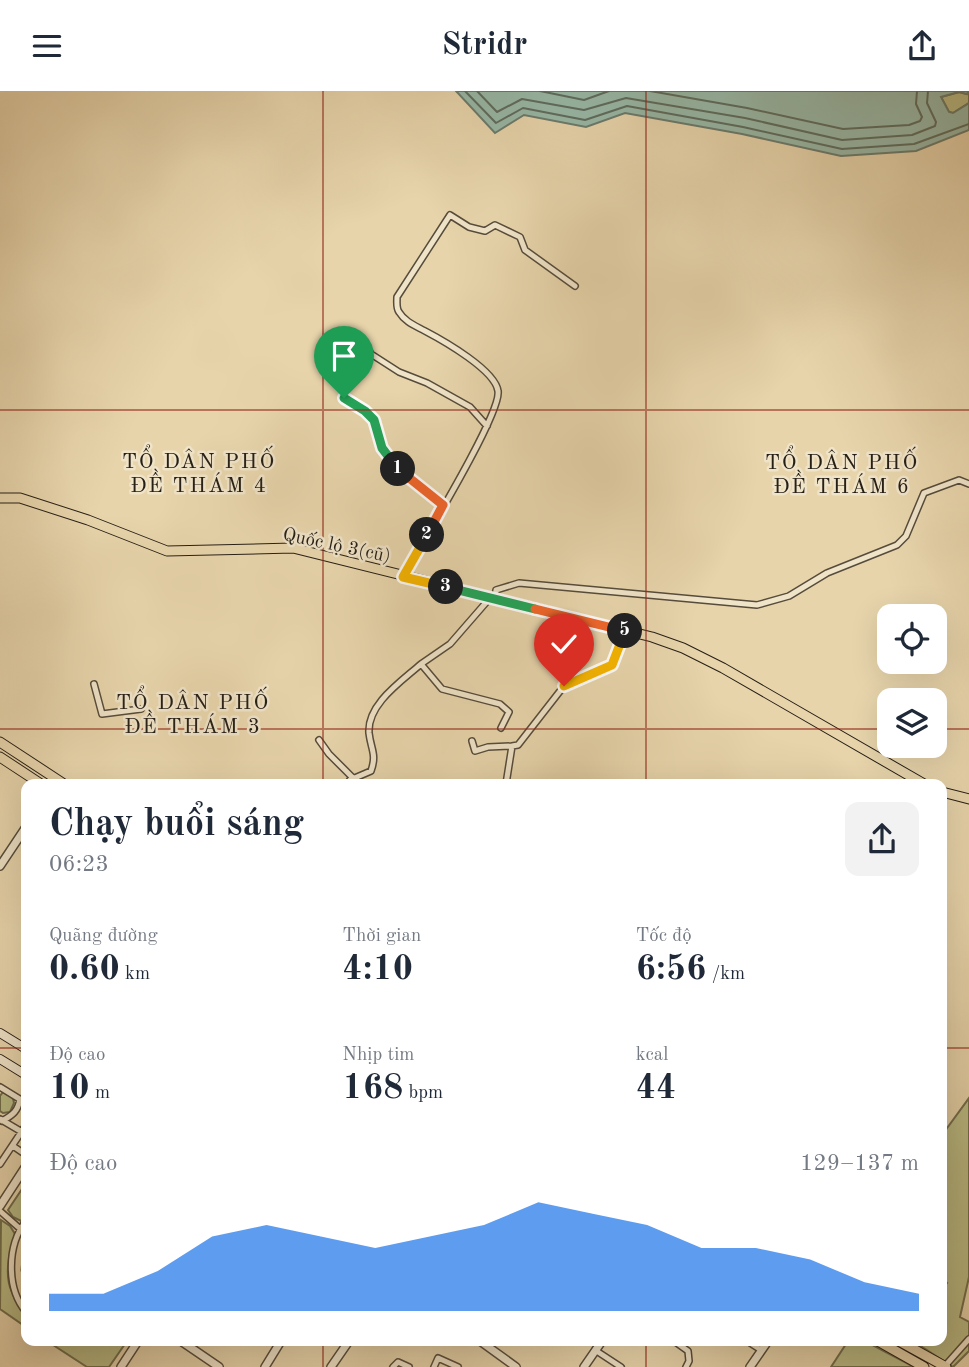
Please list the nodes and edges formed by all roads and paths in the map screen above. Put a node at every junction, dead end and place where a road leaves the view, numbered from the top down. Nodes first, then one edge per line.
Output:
1 (575, 286) dead end
2 (360, 337) dead end
3 (344, 398) dead end
4 (487, 426) junction
5 (969, 484) edge
6 (2, 497) edge
7 (443, 505) junction
8 (403, 577) junction
9 (492, 599) junction
10 (625, 631) junction
11 (421, 664) junction
12 (94, 684) dead end
13 (141, 709) dead end
14 (501, 728) dead end
15 (319, 740) dead end
16 (472, 741) dead end
17 (0, 742) edge
18 (512, 746) junction
19 (0, 757) edge
20 (353, 778) joint
21 (33, 779) edge
22 (56, 779) edge
23 (507, 779) edge
24 (916, 779) edge
25 (947, 793) edge
26 (969, 799) edge
27 (21, 834) edge
28 (0, 866) edge
29 (0, 1033) edge
30 (21, 1046) edge
31 (0, 1059) edge
32 (21, 1073) edge
33 (0, 1087) edge
34 (20, 1099) joint
35 (1, 1120) edge
36 (21, 1131) edge
37 (21, 1134) edge
38 (13, 1146) junction
39 (21, 1152) edge
40 (0, 1164) edge
41 (21, 1174) edge
42 (0, 1208) edge
43 (21, 1227) joint
44 (21, 1301) edge
45 (969, 1339) edge
46 (135, 1346) edge
47 (188, 1346) edge
48 (278, 1346) edge
49 (346, 1346) edge
50 (487, 1346) edge
51 (598, 1346) edge
52 (681, 1346) edge
53 (755, 1346) edge
54 (764, 1346) edge
55 (887, 1346) edge
56 (908, 1346) edge
57 (595, 1350) junction
58 (761, 1350) junction
59 (407, 1366) edge
60 (121, 1367) edge
61 (219, 1367) edge
62 (265, 1367) edge
63 (331, 1367) edge
64 (393, 1367) edge
65 (434, 1367) edge
66 (458, 1367) edge
67 (516, 1367) edge
68 (584, 1367) edge
69 (621, 1367) edge
70 (686, 1367) edge
71 (750, 1367) edge
72 (924, 1367) edge
73 (945, 1367) edge

1 - 4 street
2 - 4 street
3 - 7 street
4 - 7 street
5 - 9 street
6 - 8 main road, Quốc lộ 3(cũ)
7 - 8 street
8 - 9 main road, Quốc lộ 3(cũ)
9 - 10 main road, Quốc lộ 3(cũ)
9 - 11 street
10 - 18 street
10 - 24 main road, Quốc lộ 3(cũ)
11 - 14 street
11 - 20 street
12 - 13 street
15 - 20 street
16 - 18 street
17 - 22 main road
18 - 23 street
19 - 21 main road
25 - 26 main road
27 - 28 street
29 - 30 main road
31 - 32 main road
33 - 34 street
34 - 35 street
35 - 36 street
37 - 38 street
38 - 39 street
38 - 40 street
41 - 42 street
42 - 43 street
43 - 44 street
45 - 73 street
46 - 60 street
47 - 61 street
48 - 62 street
49 - 63 street
50 - 67 street
51 - 57 street
52 - 70 street
53 - 58 street
54 - 58 street
55 - 72 main road
56 - 73 main road
57 - 68 street
57 - 69 street
58 - 71 street
59 - 64 street
65 - 66 street

